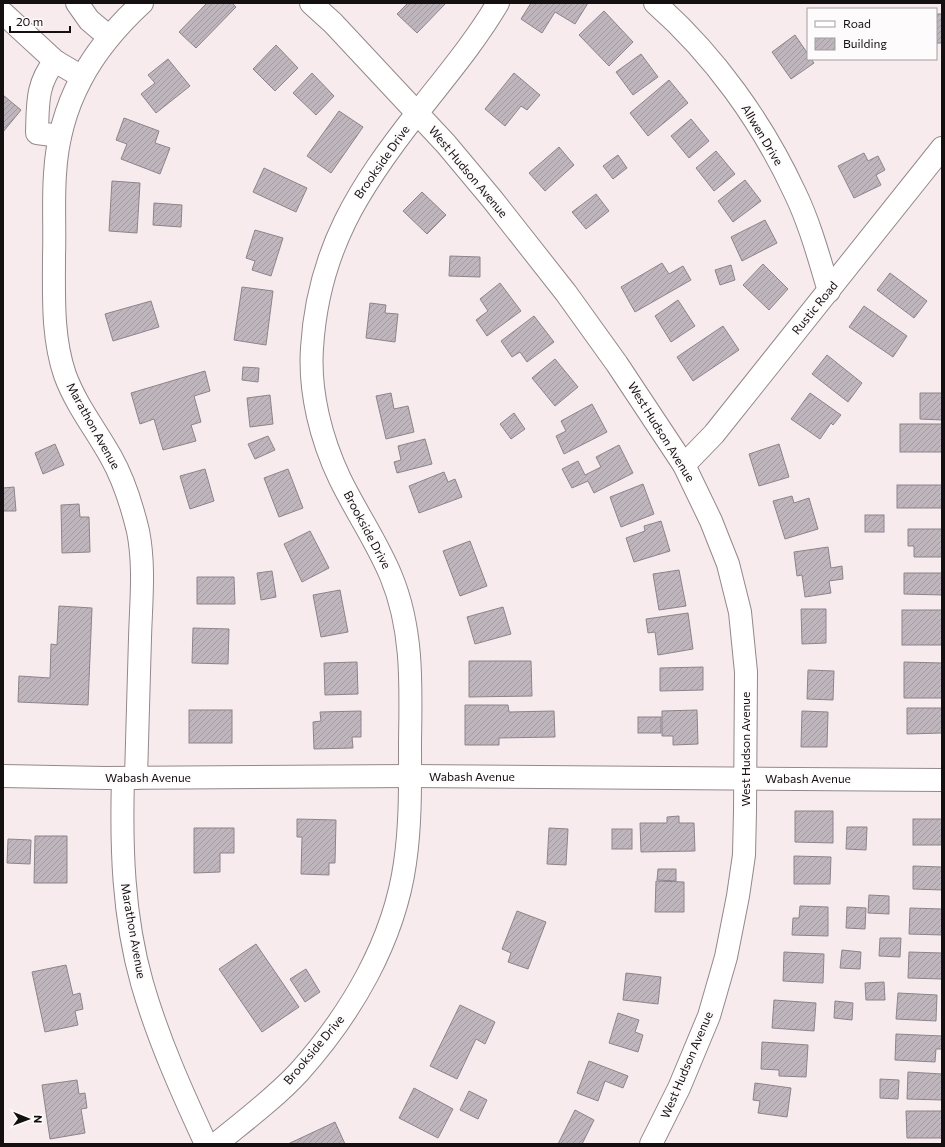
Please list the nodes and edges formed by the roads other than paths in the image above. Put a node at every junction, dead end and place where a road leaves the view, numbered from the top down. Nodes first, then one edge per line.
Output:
1 (77, 3) edge
2 (142, 3) edge
3 (311, 3) edge
4 (498, 3) edge
5 (655, 3) edge
6 (3, 13) edge
7 (108, 37) junction
8 (55, 61) junction
9 (82, 77) junction
10 (417, 113) junction
11 (60, 136) junction
12 (942, 148) edge
13 (829, 291) junction
14 (684, 465) junction
15 (3, 776) edge
16 (410, 776) junction
17 (130, 778) junction
18 (745, 778) junction
19 (942, 780) edge
20 (206, 1144) edge
21 (216, 1144) edge
22 (651, 1144) edge

1 - 7 street
2 - 7 street, Marathon Avenue
3 - 10 street, West Hudson Avenue
4 - 10 street, Brookside Drive
5 - 13 street, Allwen Drive
6 - 8 street
7 - 9 street, Marathon Avenue
8 - 9 street
8 - 11 street
9 - 11 street, Marathon Avenue
10 - 14 street, West Hudson Avenue
10 - 16 street, Brookside Drive
11 - 17 street, Marathon Avenue
12 - 13 street, Rustic Road
13 - 14 street, Rustic Road
14 - 18 street, West Hudson Avenue
15 - 17 street, Wabash Avenue
16 - 17 street, Wabash Avenue
16 - 18 street, Wabash Avenue
16 - 21 street, Brookside Drive
17 - 20 street, Marathon Avenue
18 - 19 street, Wabash Avenue
18 - 22 street, West Hudson Avenue

